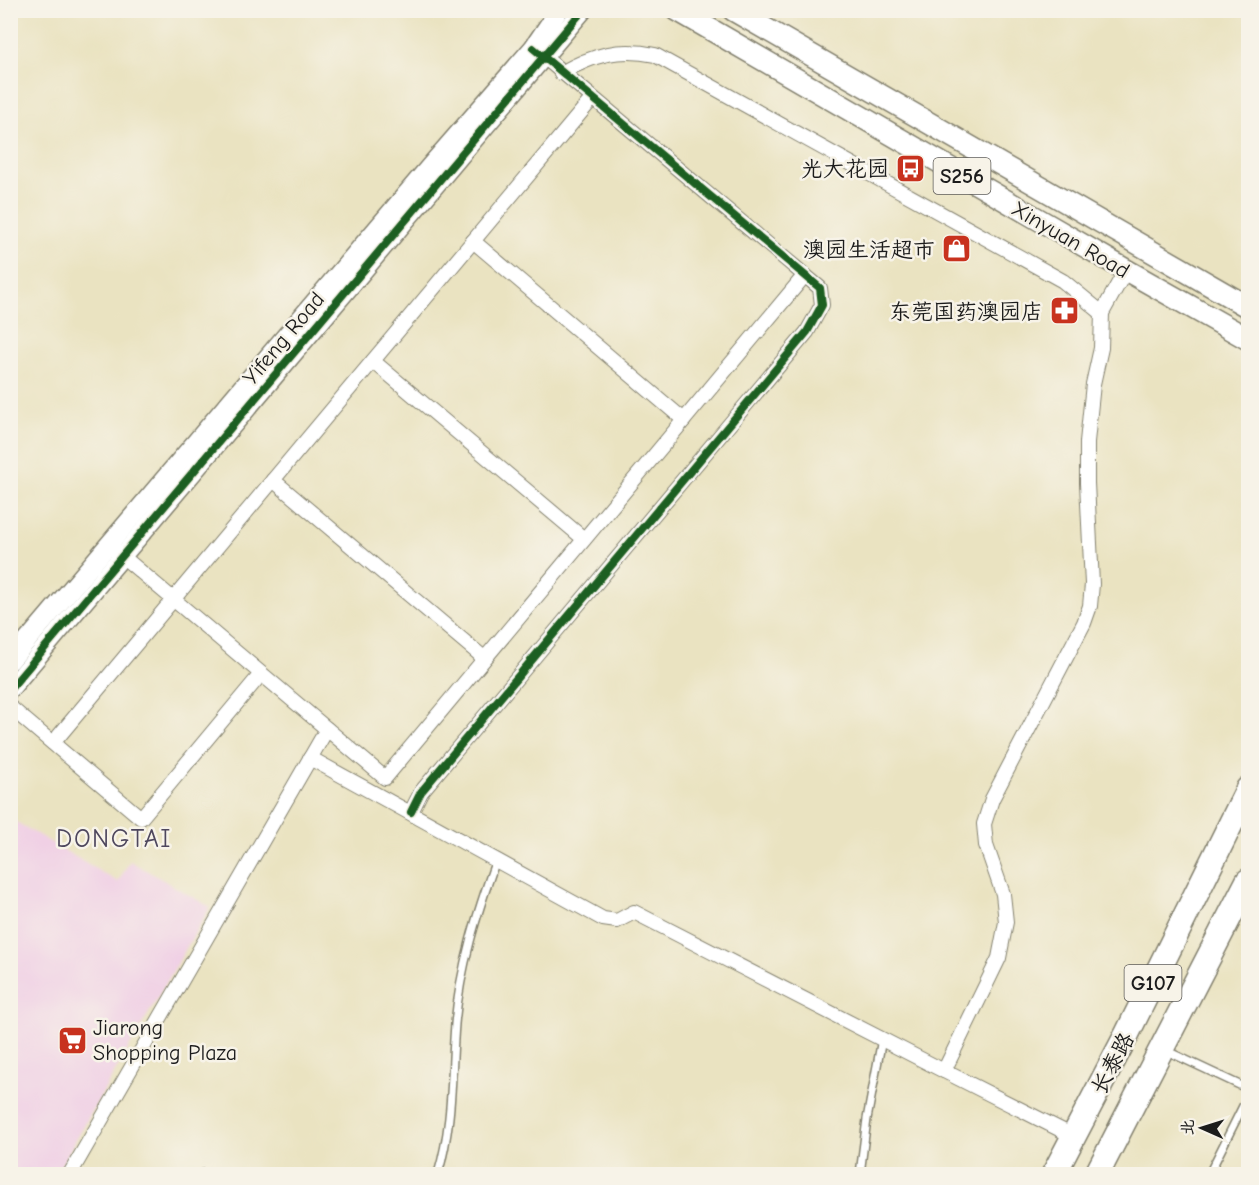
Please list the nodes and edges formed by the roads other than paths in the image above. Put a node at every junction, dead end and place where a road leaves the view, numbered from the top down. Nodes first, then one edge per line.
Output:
1 (559, 10) edge
2 (583, 10) edge
3 (677, 10) edge
4 (733, 10) edge
5 (538, 53) junction
6 (561, 73) junction
7 (592, 99) junction
8 (473, 241) junction
9 (1125, 270) junction
10 (805, 275) junction
11 (1248, 307) edge
12 (1102, 313) junction
13 (1248, 339) edge
14 (373, 361) junction
15 (684, 420) junction
16 (273, 480) junction
17 (584, 539) junction
18 (116, 551) junction
19 (174, 600) junction
20 (484, 658) junction
21 (10, 661) edge
22 (261, 674) junction
23 (10, 689) edge
24 (10, 708) edge
25 (327, 729) junction
26 (53, 743) junction
27 (310, 758) junction
28 (1248, 789) edge
29 (411, 812) junction
30 (496, 860) junction
31 (1248, 881) edge
32 (882, 1040) junction
33 (1163, 1049) junction
34 (944, 1071) junction
35 (1248, 1089) edge
36 (1248, 1096) edge
37 (1074, 1136) junction
38 (70, 1174) edge
39 (438, 1174) edge
40 (860, 1174) edge
41 (1054, 1174) edge
42 (1097, 1174) edge
43 (1209, 1174) edge

1 - 5 street, Yifeng Road
2 - 5 street, Yifeng Road
3 - 9 main road, Xinyuan Road / S256
4 - 11 main road, Xinyuan Road / S256
5 - 6 street
5 - 18 street, Yifeng Road
6 - 7 street
6 - 12 street
7 - 8 street
7 - 10 street
8 - 14 street
8 - 15 street
9 - 12 street
9 - 13 main road, Xinyuan Road / S256
10 - 15 street
10 - 29 street
12 - 34 street
14 - 16 street
14 - 17 street
15 - 17 street
16 - 19 street
16 - 20 street
17 - 20 street
18 - 19 street
18 - 21 street, Yifeng Road
18 - 23 street, Yifeng Road
19 - 22 street
19 - 26 street
20 - 25 street
22 - 25 street
22 - 26 street
24 - 26 street
25 - 27 street
27 - 29 street
27 - 38 street
28 - 37 highway, 长泰路 / G107
29 - 30 street
30 - 32 street
30 - 39 lane
31 - 33 highway, 长泰路 / G107
32 - 34 street
32 - 40 lane
33 - 35 lane
33 - 42 highway, 长泰路 / G107
34 - 37 street
36 - 43 lane
37 - 41 highway, 长泰路 / G107

